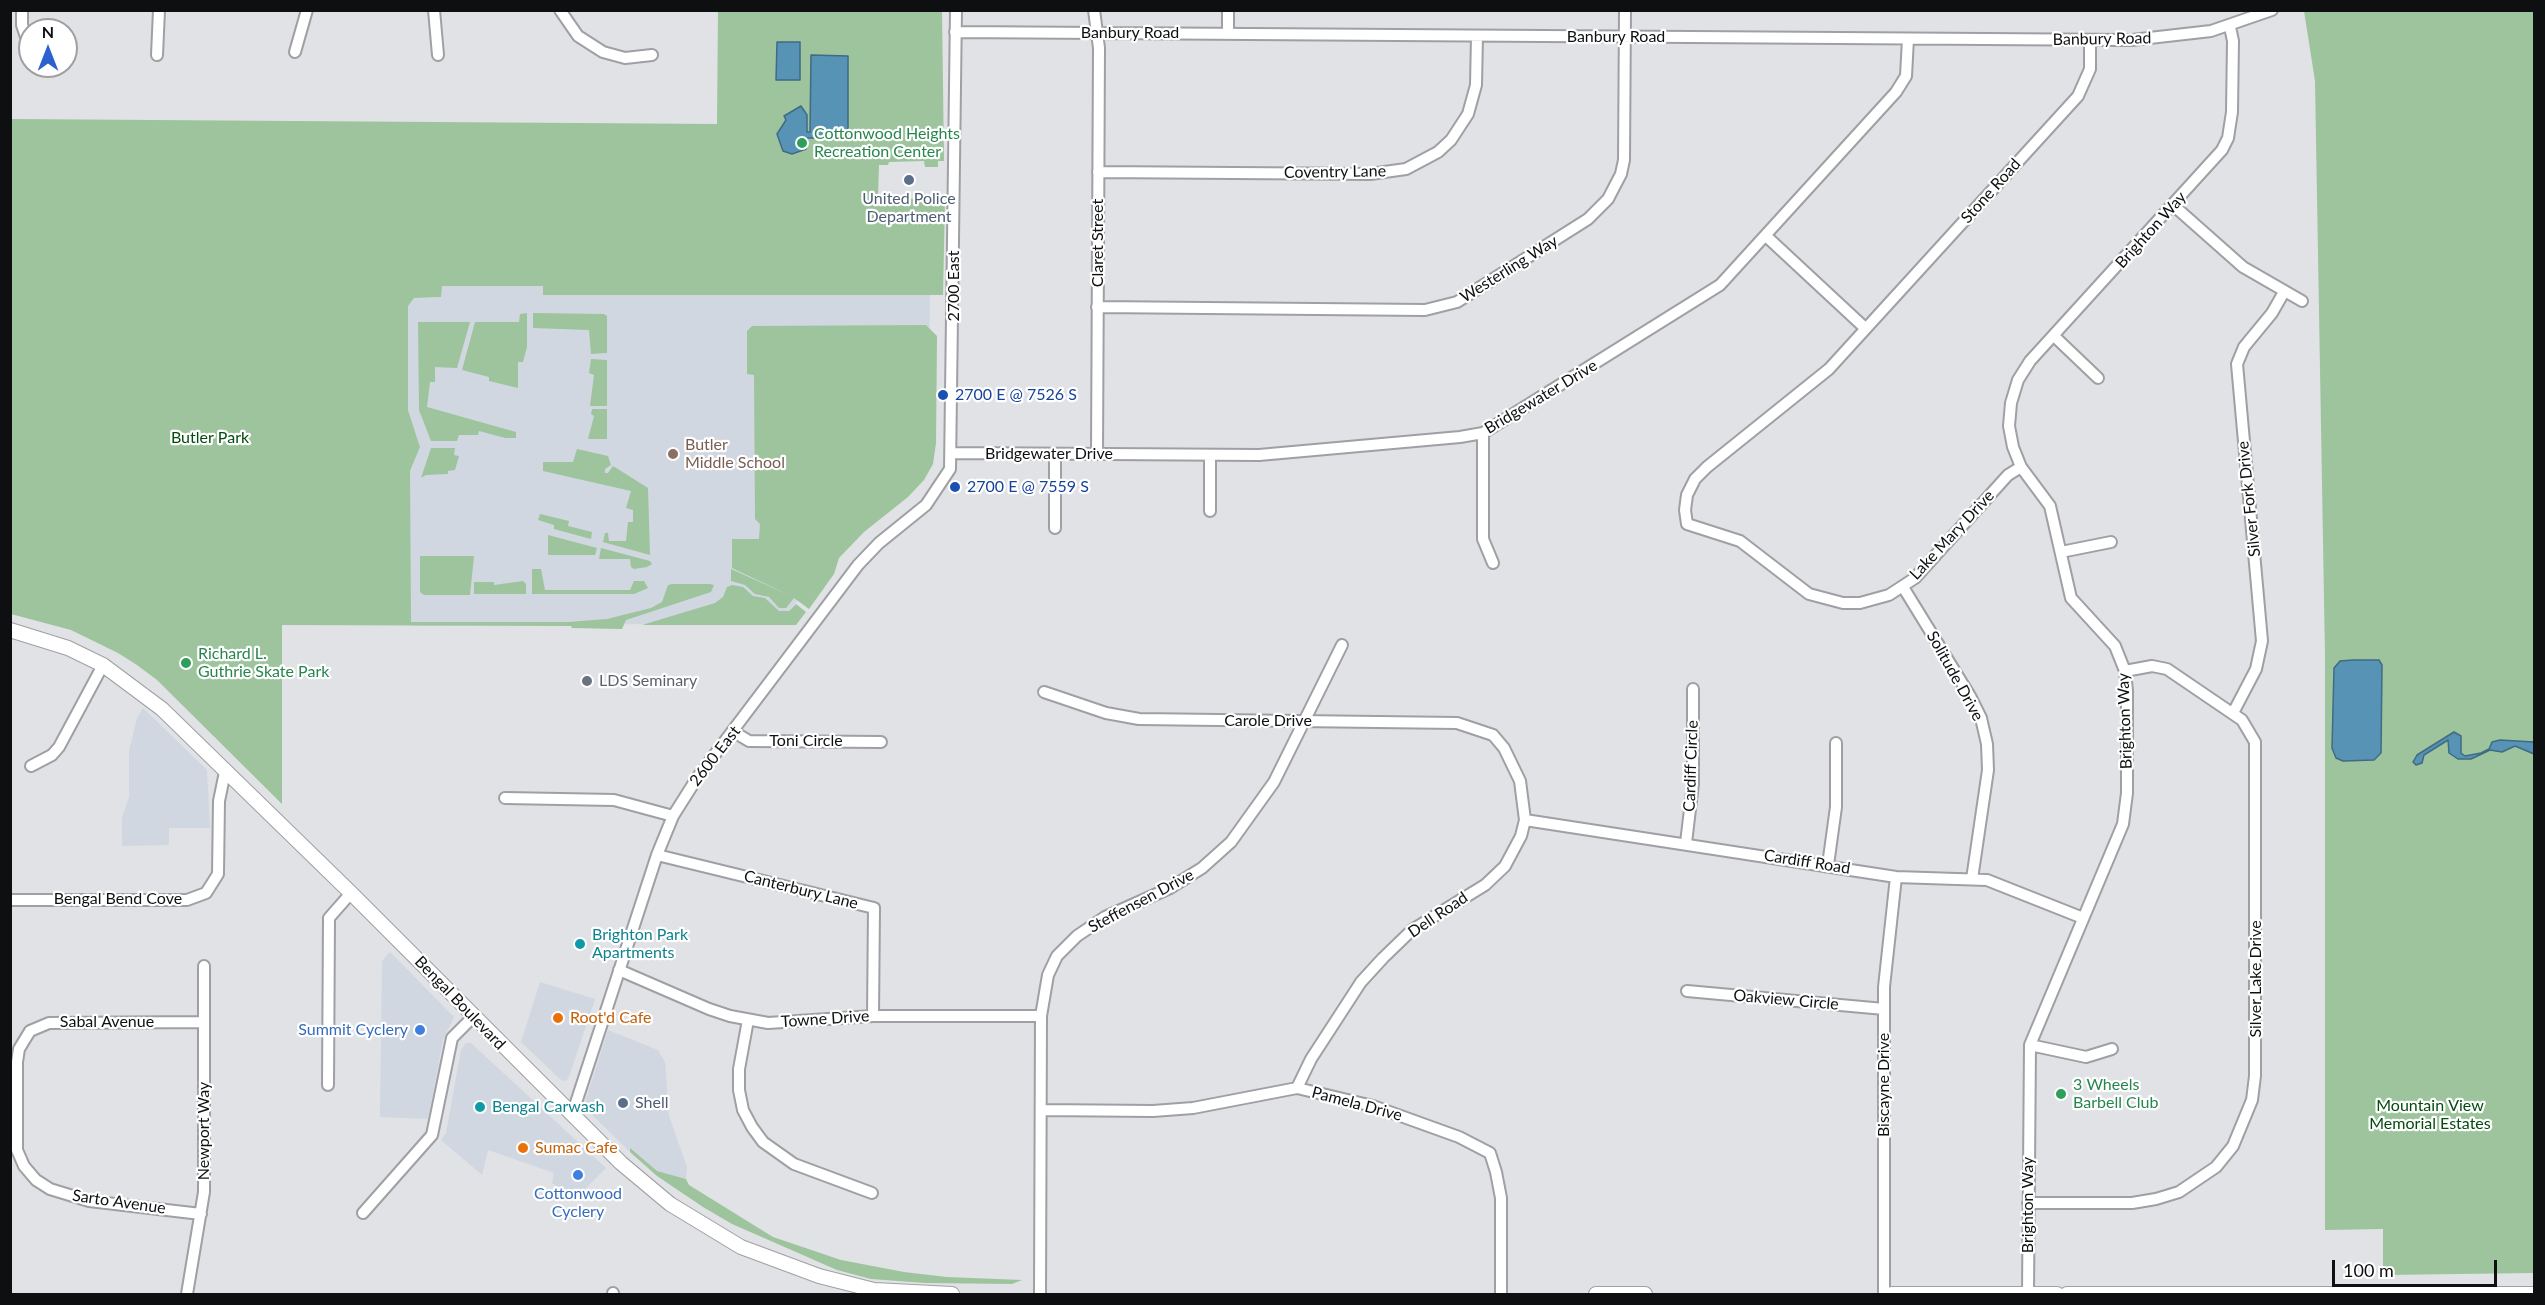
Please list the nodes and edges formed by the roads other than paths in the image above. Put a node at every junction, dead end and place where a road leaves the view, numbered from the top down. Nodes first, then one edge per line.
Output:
1 (159, 10) edge
2 (307, 10) edge
3 (434, 10) edge
4 (560, 10) edge
5 (956, 10) edge
6 (1094, 10) edge
7 (1228, 10) edge
8 (1626, 10) edge
9 (2272, 10) edge
10 (2230, 27) junction
11 (955, 32) junction
12 (1097, 33) junction
13 (1228, 34) junction
14 (1477, 36) junction
15 (1625, 37) junction
16 (1908, 39) junction
17 (2090, 40) junction
18 (295, 52) dead end
19 (157, 55) dead end
20 (438, 55) dead end
21 (652, 55) dead end
22 (1098, 172) junction
23 (2174, 206) junction
24 (1766, 236) junction
25 (2284, 292) junction
26 (2302, 301) dead end
27 (1097, 308) junction
28 (1865, 328) junction
29 (2054, 336) junction
30 (2098, 378) dead end
31 (1483, 433) junction
32 (952, 453) junction
33 (1056, 454) junction
34 (1096, 454) junction
35 (1210, 455) junction
36 (2021, 467) junction
37 (1210, 511) dead end
38 (1687, 524) joint
39 (1055, 528) dead end
40 (2111, 542) dead end
41 (2061, 552) junction
42 (1493, 563) dead end
43 (1903, 587) junction
44 (10, 630) edge
45 (1342, 645) dead end
46 (104, 665) junction
47 (2125, 671) junction
48 (1693, 689) dead end
49 (1044, 692) dead end
50 (2233, 713) junction
51 (1303, 721) junction
52 (734, 732) junction
53 (1493, 735) joint
54 (881, 742) dead end
55 (1836, 743) dead end
56 (31, 766) dead end
57 (225, 771) junction
58 (505, 798) dead end
59 (673, 816) junction
60 (1525, 820) junction
61 (1686, 843) junction
62 (657, 855) junction
63 (1828, 865) junction
64 (1896, 877) junction
65 (1972, 879) junction
66 (351, 892) junction
67 (10, 900) edge
68 (2083, 918) junction
69 (204, 966) dead end
70 (619, 970) junction
71 (1688, 991) dead end
72 (1884, 1009) junction
73 (873, 1016) junction
74 (1041, 1016) junction
75 (473, 1017) junction
76 (748, 1020) junction
77 (204, 1022) junction
78 (2030, 1044) junction
79 (2112, 1048) dead end
80 (328, 1085) dead end
81 (1297, 1088) junction
82 (1041, 1110) junction
83 (572, 1115) junction
84 (14, 1118) edge
85 (872, 1193) dead end
86 (2028, 1203) junction
87 (363, 1213) dead end
88 (201, 1214) junction
89 (874, 1292) edge
90 (187, 1294) edge
91 (952, 1294) edge
92 (1040, 1294) edge
93 (1501, 1294) edge
94 (1596, 1294) edge
95 (1645, 1294) edge
96 (1884, 1294) edge
97 (1892, 1294) edge
98 (2028, 1294) edge
99 (2057, 1294) edge
100 (2067, 1294) edge
101 (2399, 1294) edge
102 (2535, 1294) edge

1 - 19 street
2 - 18 street
3 - 20 street
4 - 21 street
5 - 11 street, 2700 East
6 - 12 street, Claret Street
7 - 13 street
8 - 15 street, Westerling Way
9 - 10 street, Banbury Road
10 - 17 street, Banbury Road
10 - 23 street, Brighton Way
11 - 12 street, Banbury Road
11 - 32 street, 2700 East
12 - 13 street, Banbury Road
12 - 22 street, Claret Street
13 - 14 street, Banbury Road
14 - 15 street, Banbury Road
14 - 22 street, Coventry Lane
15 - 16 street, Banbury Road
15 - 27 street, Westerling Way
16 - 17 street, Banbury Road
16 - 24 street, Bridgewater Drive
17 - 28 street, Stone Road
22 - 27 street, Claret Street
23 - 25 street
23 - 29 street, Brighton Way
24 - 28 street
24 - 31 street, Bridgewater Drive
25 - 26 street
25 - 50 street, Silver Fork Drive
27 - 34 street, Claret Street
28 - 38 street, Stone Road
29 - 30 street
29 - 36 street, Brighton Way
31 - 35 street, Bridgewater Drive
31 - 42 street
32 - 33 street, Bridgewater Drive
32 - 52 street, 2600 East
33 - 34 street, Bridgewater Drive
33 - 39 street
34 - 35 street, Bridgewater Drive
35 - 37 street
36 - 41 street, Brighton Way
36 - 43 street, Lake Mary Drive
38 - 43 street, Lake Mary Drive
40 - 41 street
41 - 47 street, Brighton Way
43 - 65 street, Solitude Drive
44 - 46 main road, Bengal Boulevard
45 - 51 street, Steffensen Drive
46 - 56 street
46 - 57 main road, Bengal Boulevard
47 - 50 street, Silver Lake Drive
47 - 68 street, Brighton Way
48 - 61 street, Cardiff Circle
49 - 51 street, Carole Drive
50 - 86 street, Silver Lake Drive
51 - 53 street, Carole Drive
51 - 74 street, Steffensen Drive
52 - 54 street, Toni Circle
52 - 59 street, 2600 East
53 - 60 street, Dell Road
55 - 63 street
57 - 66 main road, Bengal Boulevard
57 - 67 street, Bengal Bend Cove
58 - 59 street
59 - 62 street, 2600 East
60 - 61 street, Cardiff Road
60 - 81 street, Dell Road
61 - 63 street, Cardiff Road
62 - 70 street, 2600 East
62 - 73 street, Canterbury Lane
63 - 64 street, Cardiff Road
64 - 65 street, Cardiff Road
64 - 72 street, Biscayne Drive
65 - 68 street, Cardiff Road
66 - 75 main road, Bengal Boulevard
66 - 80 street
68 - 78 street, Brighton Way
69 - 77 street, Newport Way
70 - 76 street, Towne Drive
70 - 83 street, 2600 East
71 - 72 street, Oakview Circle
72 - 96 street, Biscayne Drive
73 - 74 street, Towne Drive
73 - 76 street, Towne Drive
74 - 82 street, Steffensen Drive
75 - 83 main road, Bengal Boulevard
75 - 87 street
76 - 85 street
77 - 84 street, Sabal Avenue
77 - 88 street, Newport Way
78 - 79 street
78 - 86 street, Brighton Way
81 - 82 street, Pamela Drive
81 - 93 street, Pamela Drive
82 - 92 street, Steffensen Drive
83 - 89 main road, Bengal Boulevard
84 - 88 street, Sarto Avenue
86 - 98 street, Brighton Way
88 - 90 street, Newport Way
89 - 91 main road, Bengal Boulevard
94 - 95 main road
97 - 98 main road
98 - 99 main road
100 - 101 main road
101 - 102 main road

